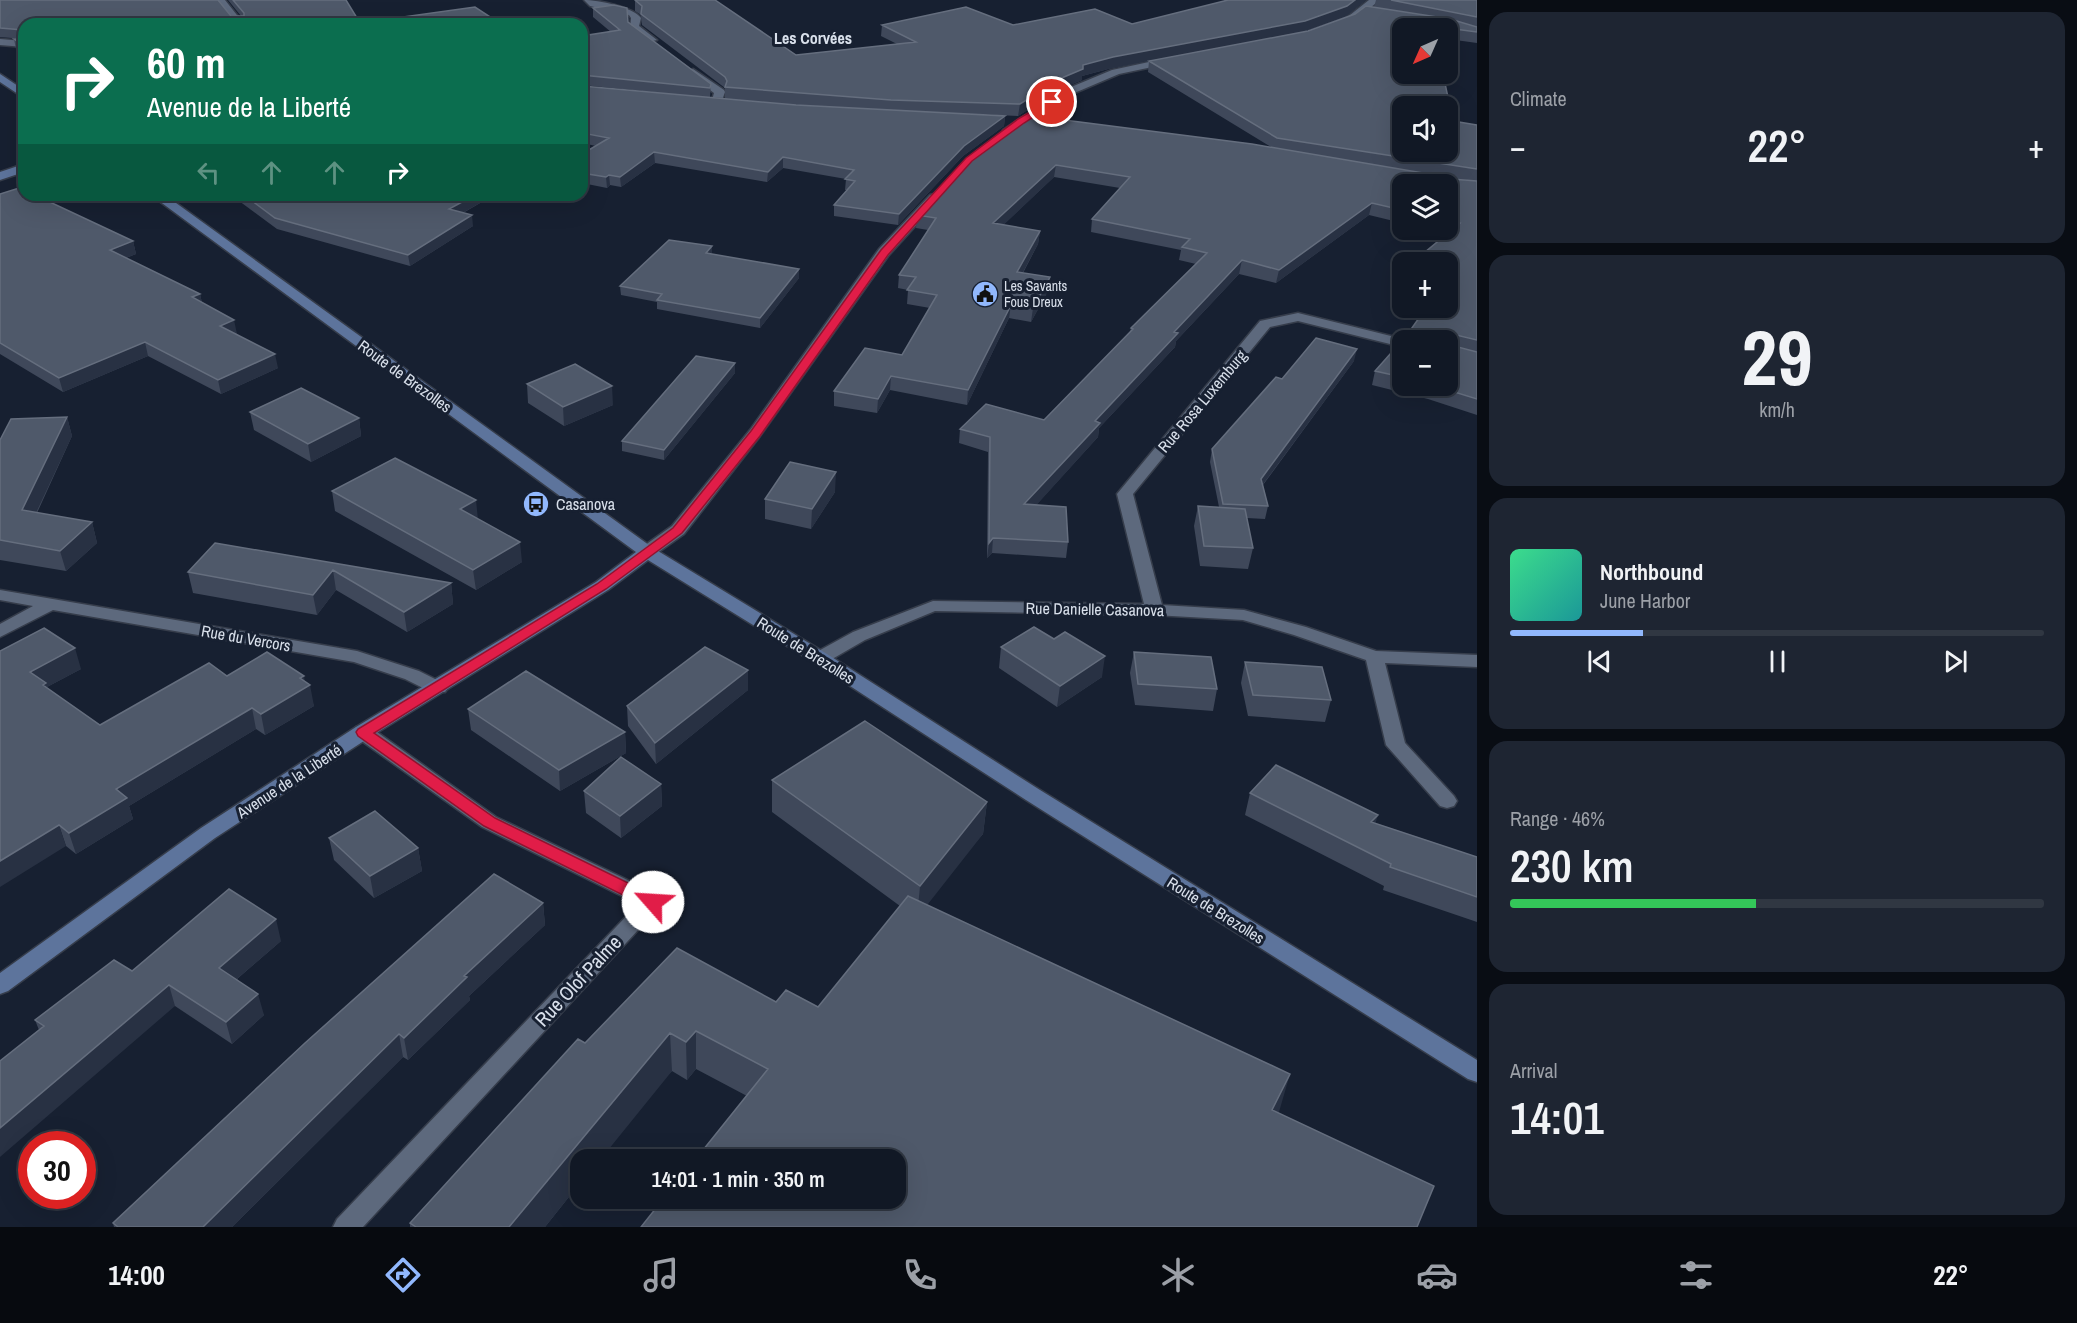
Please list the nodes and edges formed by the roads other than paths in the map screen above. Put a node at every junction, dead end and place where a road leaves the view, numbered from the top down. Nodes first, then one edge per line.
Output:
1 (220, 0) edge
2 (589, 0) edge
3 (1375, 0) edge
4 (234, 18) edge
5 (1338, 25) edge
6 (0, 42) edge
7 (18, 44) edge
8 (663, 49) edge
9 (1189, 57) edge
10 (682, 63) edge
11 (0, 77) edge
12 (18, 90) edge
13 (716, 104) edge
14 (999, 120) edge
15 (1021, 121) junction
16 (1042, 123) edge
17 (996, 140) edge
18 (18, 170) edge
19 (0, 176) edge
20 (946, 185) edge
21 (165, 201) edge
22 (1392, 340) edge
23 (647, 552) junction
24 (0, 595) edge
25 (50, 604) junction
26 (1154, 610) junction
27 (0, 631) edge
28 (1374, 657) junction
29 (820, 658) junction
30 (1477, 661) edge
31 (438, 688) junction
32 (363, 732) junction
33 (1447, 801) dead end
34 (0, 985) edge
35 (1477, 1072) edge
36 (346, 1227) edge

1 - 4 street
2 - 8 street
3 - 5 street
6 - 7 street
9 - 15 street
10 - 13 street
11 - 12 main road
14 - 15 street
15 - 16 street
15 - 17 street
18 - 19 main road
20 - 23 street
21 - 23 main road, Route de Brezolles
22 - 26 street, Rue Rosa Luxemburg
23 - 29 main road, Route de Brezolles
23 - 31 main road, Avenue de la Liberté
24 - 25 street, Rue du Vercors
25 - 27 street
25 - 31 street, Rue du Vercors
26 - 28 street, Rue Danielle Casanova
26 - 29 street, Rue Danielle Casanova
28 - 30 street, Rue Danielle Casanova
28 - 33 street
29 - 35 main road, Route de Brezolles
31 - 32 main road, Avenue de la Liberté
32 - 34 main road, Avenue de la Liberté
32 - 36 street, Rue Olof Palme

